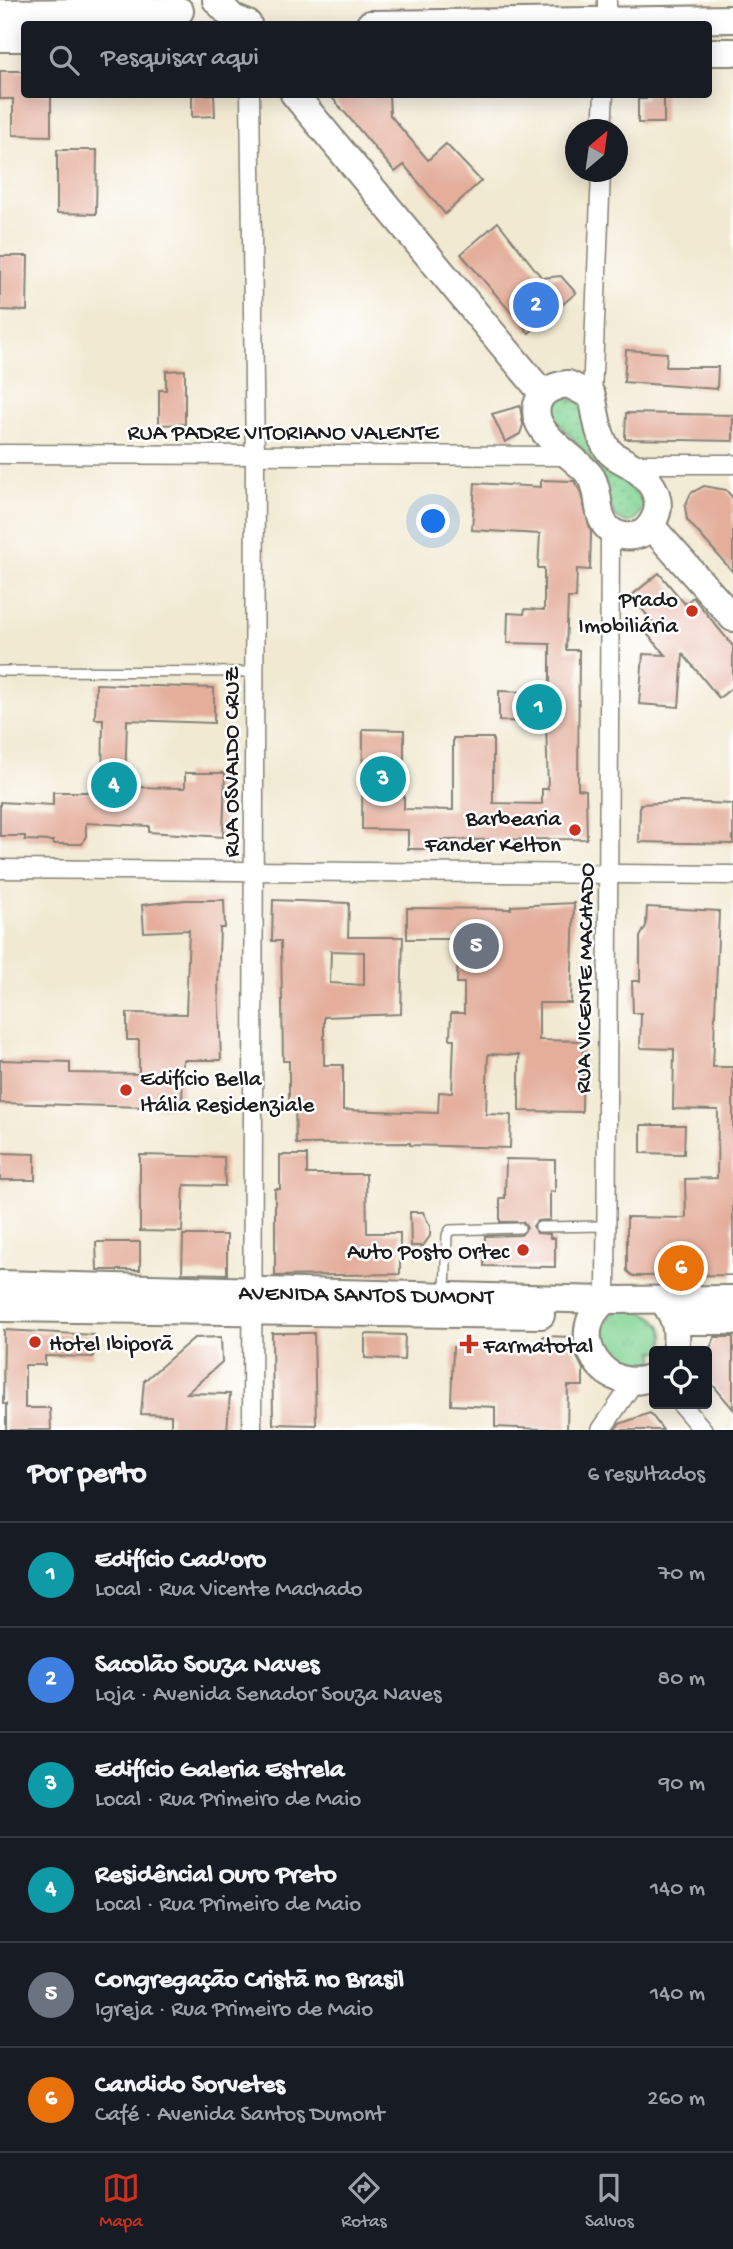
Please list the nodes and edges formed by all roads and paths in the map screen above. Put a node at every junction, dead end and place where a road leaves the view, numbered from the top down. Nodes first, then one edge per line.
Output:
1 (216, 0) edge
2 (183, 12) edge
3 (0, 13) edge
4 (607, 15) edge
5 (62, 18) edge
6 (733, 19) edge
7 (240, 21) edge
8 (494, 21) edge
9 (0, 38) edge
10 (21, 38) edge
11 (712, 52) edge
12 (733, 52) edge
13 (250, 98) edge
14 (297, 98) edge
15 (604, 98) edge
16 (603, 119) edge
17 (601, 182) edge
18 (543, 394) junction
19 (592, 396) junction
20 (0, 454) edge
21 (255, 456) junction
22 (566, 456) junction
23 (630, 464) junction
24 (733, 464) edge
25 (651, 526) junction
26 (610, 531) junction
27 (733, 618) edge
28 (0, 671) edge
29 (255, 672) junction
30 (0, 869) edge
31 (254, 872) junction
32 (609, 875) junction
33 (733, 875) edge
34 (605, 1226) junction
35 (540, 1227) dead end
36 (520, 1228) dead end
37 (0, 1284) edge
38 (445, 1294) junction
39 (50, 1297) junction
40 (733, 1299) edge
41 (253, 1300) junction
42 (0, 1308) edge
43 (599, 1308) junction
44 (668, 1310) junction
45 (733, 1321) edge
46 (676, 1346) edge
47 (644, 1379) edge
48 (685, 1409) edge
49 (601, 1428) edge
50 (252, 1430) edge
51 (703, 1430) edge

1 - 7 street
2 - 5 street
3 - 5 street
4 - 6 street
4 - 8 street
9 - 10 street
11 - 12 street
13 - 21 street, RUA OSVALDO CRUZ
14 - 18 street
15 - 16 street
17 - 19 street
18 - 19 street
18 - 22 street
19 - 23 street
20 - 21 street, RUA PADRE VITORIANO VALENTE
21 - 22 street, RUA PADRE VITORIANO VALENTE
21 - 29 street, RUA OSVALDO CRUZ
22 - 26 street
23 - 24 street
23 - 25 street
25 - 26 street
25 - 27 street
26 - 32 street, RUA VICENTE MACHADO
28 - 29 lane
29 - 31 street, RUA OSVALDO CRUZ
30 - 31 street
31 - 32 street
31 - 41 street, RUA OSVALDO CRUZ
32 - 33 street
32 - 34 street, RUA VICENTE MACHADO
34 - 35 lane
34 - 43 street, RUA VICENTE MACHADO
36 - 38 lane
37 - 39 street, AVENIDA SANTOS DUMONT
38 - 41 street, AVENIDA SANTOS DUMONT
38 - 43 street, AVENIDA SANTOS DUMONT
39 - 41 street, AVENIDA SANTOS DUMONT
39 - 42 street, AVENIDA SANTOS DUMONT
40 - 44 street, AVENIDA SANTOS DUMONT
41 - 43 street, AVENIDA SANTOS DUMONT
41 - 50 street, RUA OSVALDO CRUZ
43 - 44 street, AVENIDA SANTOS DUMONT
43 - 47 street
44 - 45 street, AVENIDA SANTOS DUMONT
44 - 46 street
47 - 49 street
48 - 51 street

